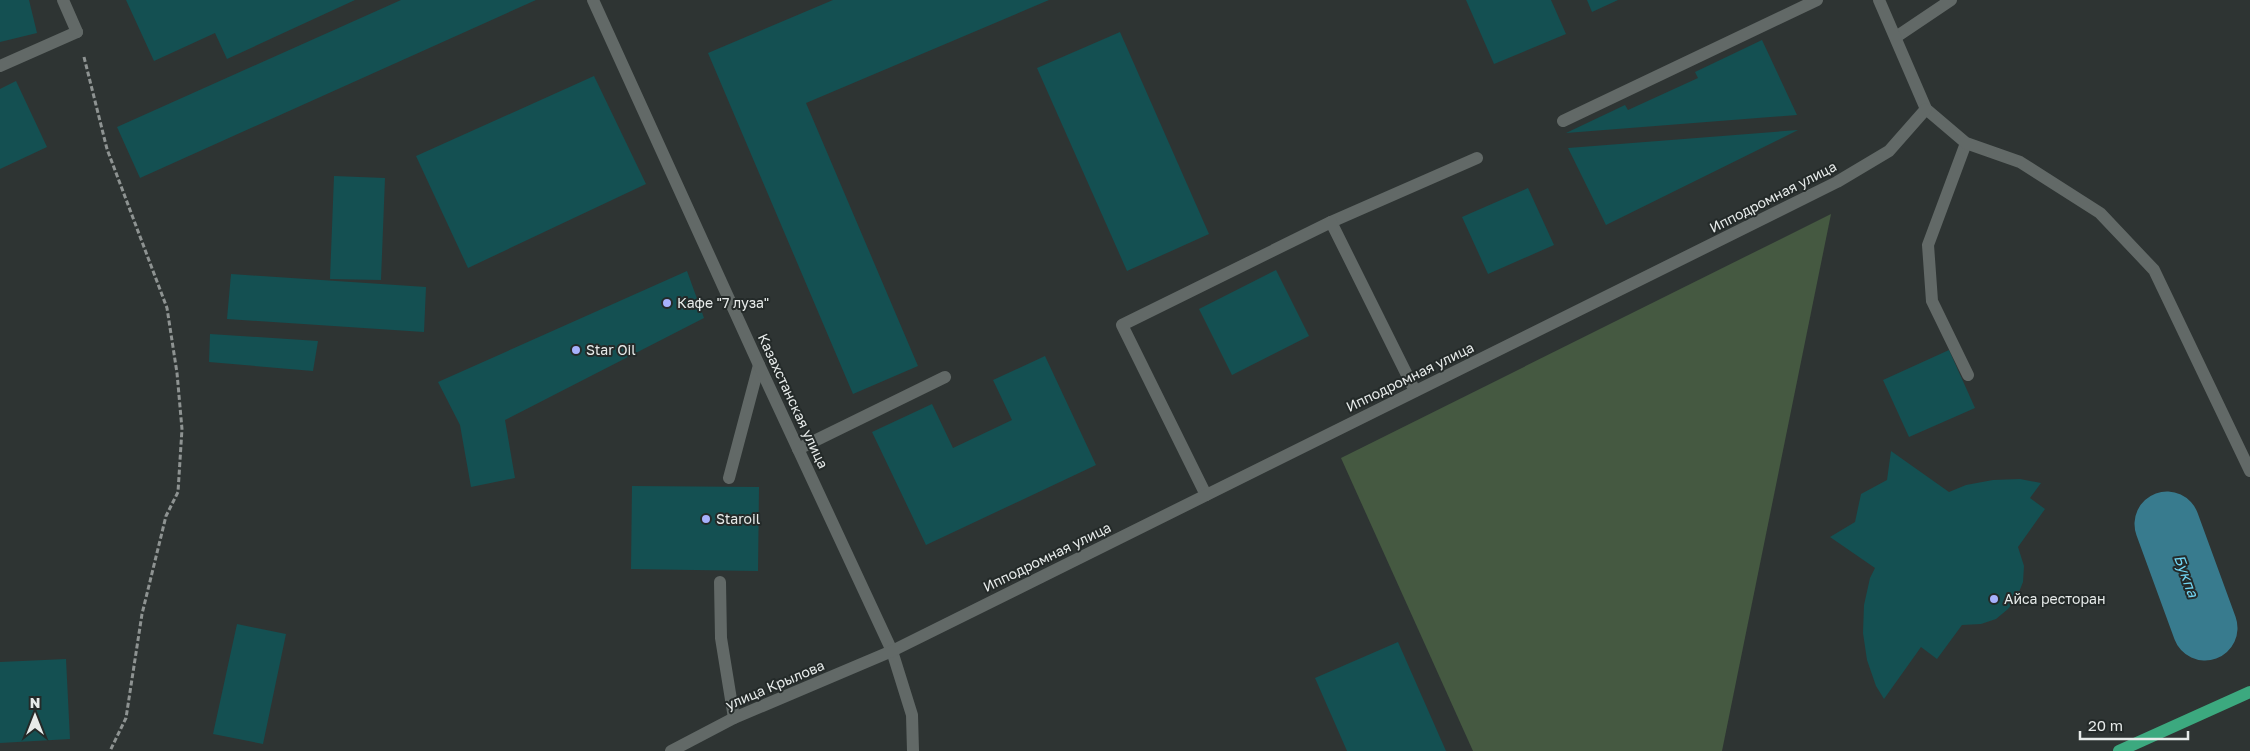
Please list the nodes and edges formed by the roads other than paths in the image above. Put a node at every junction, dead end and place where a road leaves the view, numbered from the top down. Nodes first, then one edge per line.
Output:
1 (63, 0) edge
2 (593, 0) edge
3 (1817, 0) edge
4 (1879, 0) edge
5 (1951, 0) edge
6 (1896, 37) junction
7 (0, 66) edge
8 (1926, 109) junction
9 (1563, 121) dead end
10 (1966, 143) junction
11 (1477, 158) dead end
12 (1331, 222) junction
13 (759, 365) junction
14 (1968, 375) dead end
15 (945, 377) dead end
16 (1415, 391) junction
17 (798, 449) junction
18 (2250, 471) edge
19 (729, 478) dead end
20 (1206, 495) junction
21 (720, 582) dead end
22 (892, 651) junction
23 (2250, 692) edge
24 (734, 718) junction
25 (671, 751) edge
26 (913, 751) edge
27 (2119, 751) edge

1 - 7 street
2 - 13 street, Казахстанская улица
3 - 9 street
4 - 6 street
5 - 6 street
6 - 8 street
8 - 10 street
8 - 16 street, Ипподромная улица
10 - 14 street
10 - 18 street
11 - 12 street
12 - 16 street
12 - 20 street
13 - 17 street, Казахстанская улица
13 - 19 street
15 - 17 street
16 - 20 street, Ипподромная улица
17 - 22 street, Казахстанская улица
20 - 22 street, Ипподромная улица
21 - 24 street
22 - 24 street, улица Крылова
22 - 26 street, Казахстанская улица
23 - 27 main road
24 - 25 street, улица Крылова

